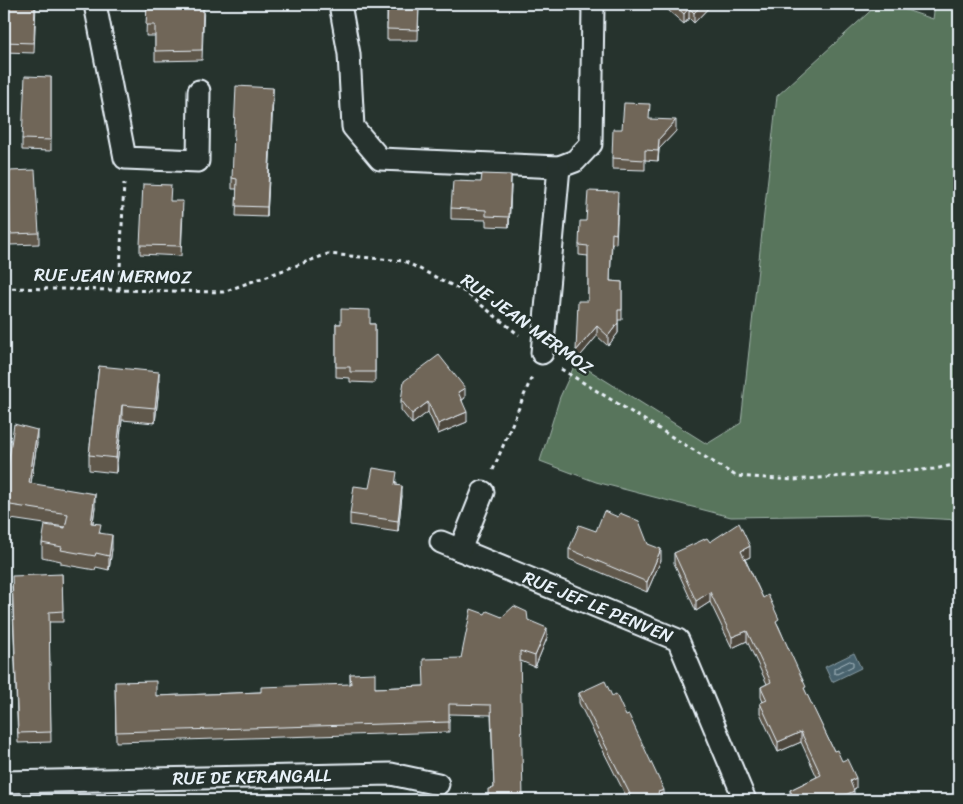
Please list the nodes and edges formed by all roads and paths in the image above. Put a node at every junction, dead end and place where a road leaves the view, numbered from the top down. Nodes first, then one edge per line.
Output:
1 (95, 4) edge
2 (340, 4) edge
3 (590, 4) edge
4 (199, 92) dead end
5 (125, 158) junction
6 (560, 167) junction
7 (4, 288) edge
8 (119, 290) junction
9 (542, 353) junction
10 (959, 464) edge
11 (484, 492) joint
12 (4, 782) edge
13 (438, 784) dead end
14 (746, 800) edge

1 - 5 street
2 - 6 street
3 - 6 street
4 - 5 street
5 - 8 path
6 - 9 street
7 - 8 path, RUE JEAN MERMOZ
8 - 9 path, RUE JEAN MERMOZ
9 - 10 path, RUE JEAN MERMOZ
9 - 11 path
11 - 14 street, RUE JEF LE PENVEN
12 - 13 street, RUE DE KERANGALL

